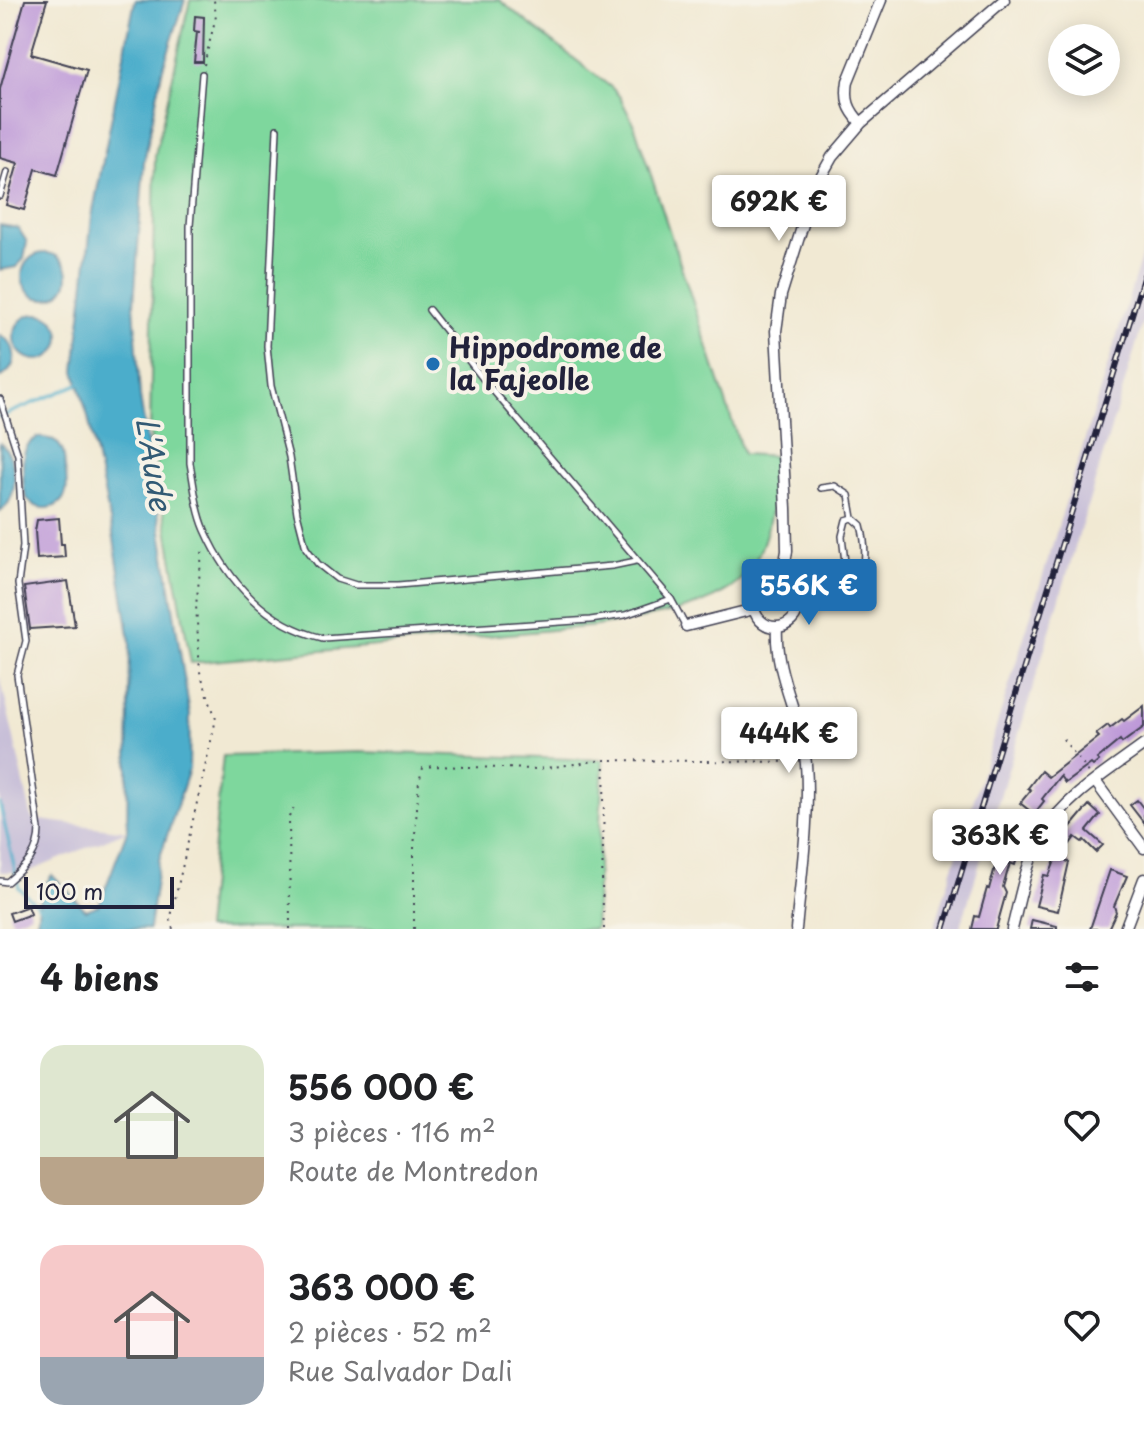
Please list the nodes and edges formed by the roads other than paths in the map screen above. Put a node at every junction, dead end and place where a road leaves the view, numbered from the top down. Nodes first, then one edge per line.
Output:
1 (881, 0) edge
2 (1004, 0) edge
3 (202, 74) road end
4 (861, 123) junction
5 (277, 129) dead end
6 (7, 172) dead end
7 (0, 196) edge
8 (429, 310) dead end
9 (0, 399) edge
10 (821, 488) dead end
11 (853, 518) junction
12 (636, 561) junction
13 (781, 584) junction
14 (835, 597) junction
15 (671, 599) junction
16 (798, 604) junction
17 (754, 609) junction
18 (686, 626) joint
19 (777, 627) junction
20 (1144, 745) edge
21 (1095, 781) junction
22 (1144, 848) edge
23 (1144, 879) edge
24 (3, 881) edge
25 (796, 929) edge
26 (1012, 929) edge
27 (1125, 929) edge

1 - 4 street
2 - 4 street
3 - 15 lane
4 - 13 street
5 - 12 lane
6 - 7 lane
8 - 12 lane
9 - 24 lane
10 - 11 lane
11 - 14 lane
11 - 14 lane
12 - 15 lane
13 - 16 street
13 - 17 street
14 - 16 lane
15 - 18 lane
16 - 19 street
17 - 18 street
17 - 19 street
19 - 25 street
20 - 21 street
21 - 22 street
21 - 26 street
23 - 27 street

